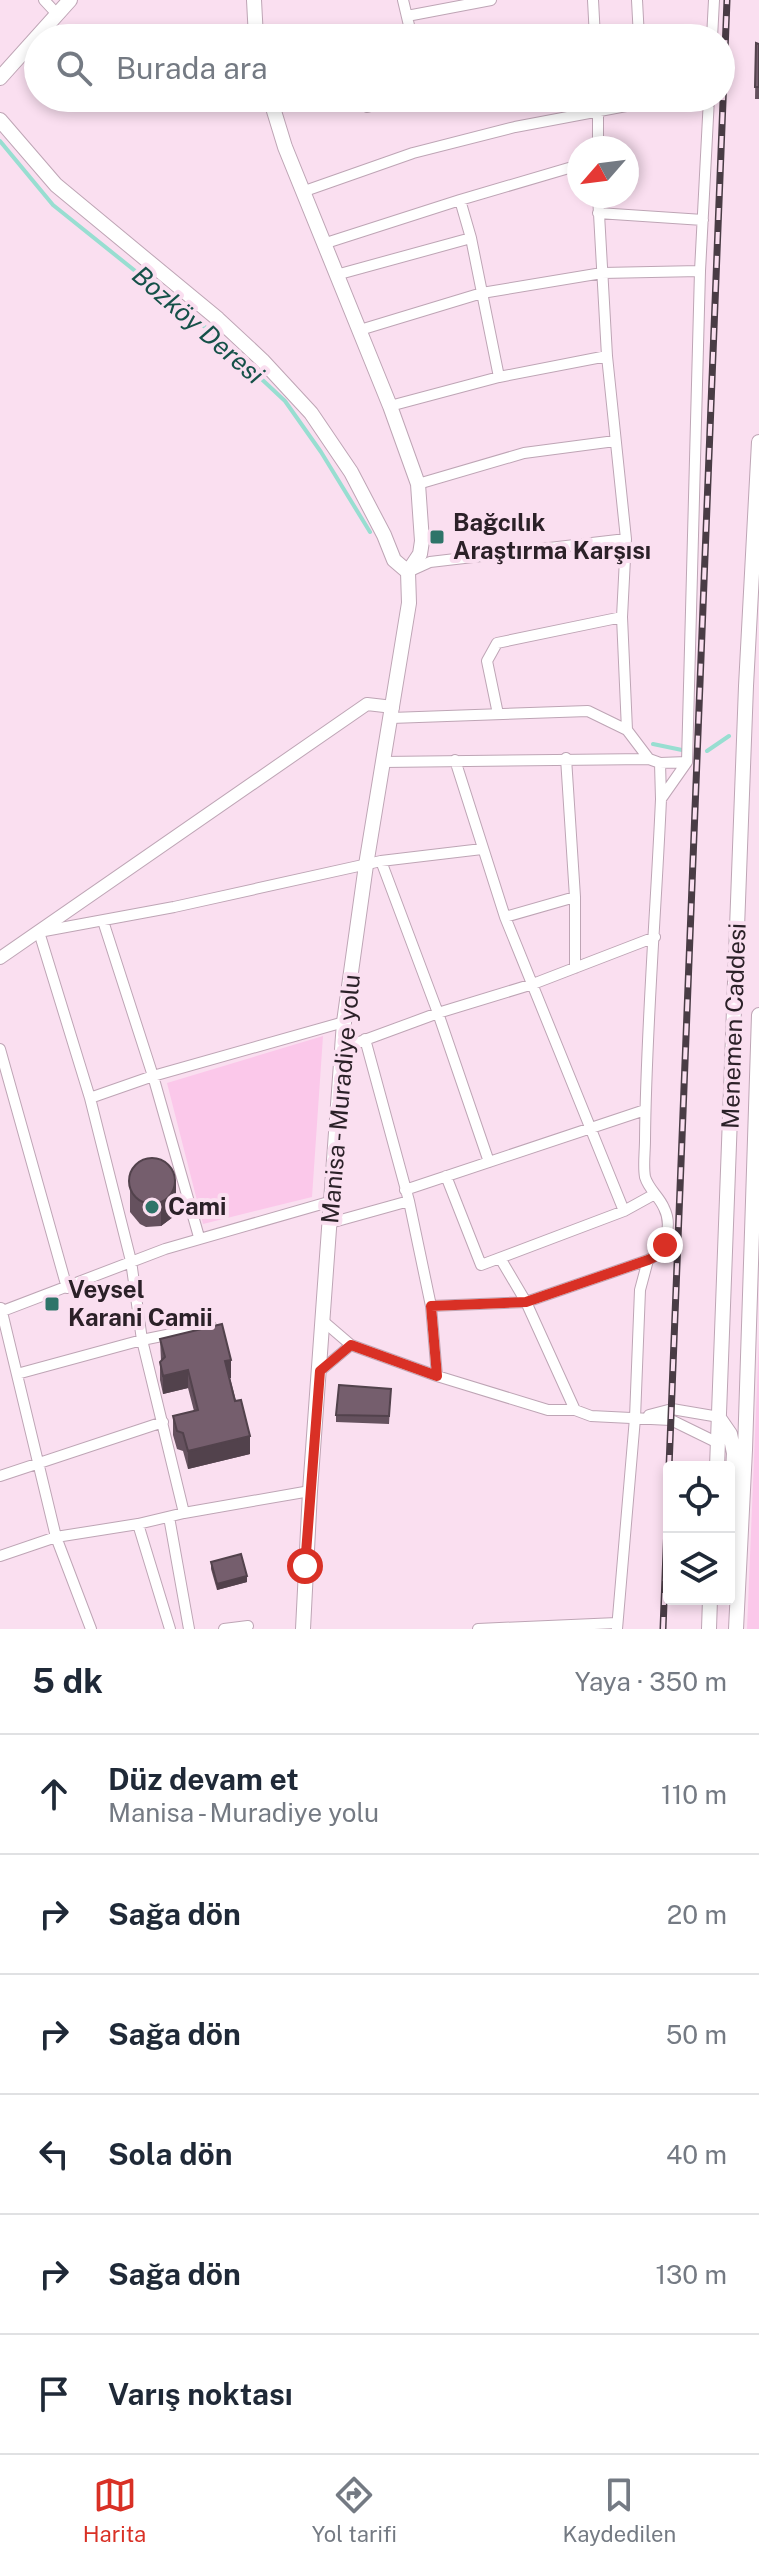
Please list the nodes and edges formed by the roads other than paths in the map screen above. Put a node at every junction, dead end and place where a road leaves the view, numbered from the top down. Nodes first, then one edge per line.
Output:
1 (44, 0) edge
2 (70, 0) edge
3 (254, 0) edge
4 (403, 0) edge
5 (491, 0) edge
6 (593, 0) edge
7 (637, 0) edge
8 (714, 0) edge
9 (57, 14) junction
10 (407, 16) junction
11 (48, 24) edge
12 (255, 24) edge
13 (409, 24) edge
14 (594, 24) edge
15 (638, 24) edge
16 (713, 24) edge
17 (24, 51) edge
18 (0, 78) edge
19 (276, 112) edge
20 (589, 112) edge
21 (599, 112) edge
22 (708, 112) edge
23 (0, 120) edge
24 (598, 136) edge
25 (567, 169) edge
26 (302, 192) junction
27 (460, 200) junction
28 (598, 208) edge
29 (598, 213) junction
30 (703, 220) junction
31 (471, 238) junction
32 (323, 244) junction
33 (700, 271) junction
34 (602, 273) junction
35 (336, 275) junction
36 (482, 293) junction
37 (360, 330) junction
38 (607, 356) junction
39 (499, 377) junction
40 (390, 406) junction
41 (615, 441) junction
42 (759, 442) edge
43 (418, 484) junction
44 (626, 539) junction
45 (408, 572) junction
46 (622, 617) junction
47 (392, 712) junction
48 (498, 714) junction
49 (627, 730) junction
50 (566, 758) junction
51 (455, 760) junction
52 (655, 761) junction
53 (383, 762) junction
54 (687, 762) junction
55 (661, 799) junction
56 (482, 849) junction
57 (381, 861) junction
58 (366, 865) junction
59 (575, 897) junction
60 (505, 917) junction
61 (103, 921) junction
62 (39, 932) junction
63 (655, 937) junction
64 (0, 958) edge
65 (575, 968) junction
66 (533, 984) junction
67 (438, 1013) junction
68 (759, 1015) edge
69 (344, 1022) junction
70 (365, 1039) junction
71 (343, 1048) junction
72 (0, 1049) edge
73 (153, 1076) junction
74 (757, 1087) edge
75 (90, 1098) junction
76 (645, 1110) junction
77 (589, 1130) junction
78 (489, 1162) junction
79 (446, 1176) junction
80 (407, 1195) junction
81 (653, 1195) junction
82 (332, 1201) junction
83 (624, 1211) junction
84 (330, 1223) junction
85 (199, 1237) junction
86 (500, 1258) junction
87 (648, 1260) junction
88 (131, 1261) junction
89 (67, 1288) junction
90 (526, 1302) junction
91 (431, 1306) junction
92 (0, 1309) edge
93 (323, 1321) junction
94 (211, 1326) edge
95 (142, 1340) junction
96 (351, 1345) junction
97 (320, 1371) junction
98 (17, 1374) junction
99 (437, 1376) junction
100 (575, 1410) junction
101 (719, 1417) junction
102 (635, 1418) junction
103 (163, 1422) junction
104 (718, 1443) junction
105 (717, 1461) edge
106 (37, 1462) junction
107 (0, 1476) edge
108 (310, 1491) junction
109 (184, 1513) junction
110 (169, 1517) junction
111 (138, 1524) junction
112 (730, 1533) edge
113 (56, 1537) junction
114 (0, 1556) edge
115 (735, 1586) edge
116 (737, 1594) junction
117 (710, 1605) edge
118 (248, 1626) dead end
119 (617, 1626) edge
120 (519, 1628) edge
121 (91, 1629) edge
122 (170, 1629) edge
123 (189, 1629) edge
124 (224, 1629) edge
125 (303, 1629) edge
126 (478, 1629) edge
127 (709, 1629) edge
128 (736, 1629) edge

1 - 9 street
2 - 9 main road
3 - 12 main road
4 - 10 street
5 - 10 street
6 - 14 street
7 - 15 street
8 - 16 street
9 - 11 main road
10 - 13 street
17 - 18 main road
19 - 26 main road
20 - 26 street
21 - 24 street
22 - 30 street
23 - 45 main road
25 - 27 street
26 - 32 main road
27 - 31 street
27 - 32 street
28 - 29 street
29 - 30 street
29 - 34 street
30 - 33 street
31 - 35 street
31 - 36 street
32 - 35 main road
33 - 34 street
33 - 54 street
34 - 36 street
34 - 38 street
35 - 37 main road
36 - 37 street
36 - 39 street
37 - 40 main road
38 - 39 street
38 - 41 street
39 - 40 street
40 - 43 main road
41 - 43 street
41 - 44 street
42 - 101 main road, Menemen Caddesi
43 - 45 main road
44 - 45 street
44 - 46 street
45 - 47 main road, Manisa - Muradiye yolu
46 - 48 street
46 - 49 street
47 - 48 street
47 - 53 main road, Manisa - Muradiye yolu
47 - 62 street
48 - 49 street
49 - 52 street
50 - 51 street
50 - 52 street
50 - 59 street
51 - 53 street
51 - 56 street
52 - 54 street
52 - 55 street
53 - 58 main road, Manisa - Muradiye yolu
54 - 55 street
55 - 63 street
56 - 57 street
56 - 60 street
57 - 58 street
57 - 67 street
58 - 61 street
58 - 69 main road, Manisa - Muradiye yolu
59 - 60 street
59 - 65 street
60 - 66 street
61 - 62 street
61 - 73 street
62 - 64 street
62 - 75 street
63 - 65 street
63 - 76 street
65 - 66 street
66 - 67 street
66 - 77 street
67 - 70 street
67 - 78 street
68 - 74 main road, Menemen Caddesi
69 - 71 main road, Manisa - Muradiye yolu
69 - 73 street
70 - 71 street
70 - 80 street
71 - 82 main road, Manisa - Muradiye yolu
72 - 89 street
73 - 75 street
73 - 85 street
74 - 116 main road, Menemen Caddesi
75 - 88 street
76 - 77 street
76 - 81 street
77 - 78 street
77 - 83 street
78 - 79 street
79 - 80 street
79 - 86 street
80 - 84 street
80 - 91 street
81 - 83 street
81 - 87 street
82 - 84 main road, Manisa - Muradiye yolu
82 - 85 street
83 - 86 street
84 - 93 main road, Manisa - Muradiye yolu
85 - 88 street
86 - 90 street
87 - 90 street
87 - 102 street
88 - 89 street
88 - 95 street
89 - 92 street
90 - 91 street
90 - 100 street
91 - 99 street
92 - 98 street
93 - 96 street
93 - 97 main road, Manisa - Muradiye yolu
94 - 95 street
95 - 98 street
95 - 103 street
96 - 97 street
96 - 99 street
97 - 108 main road, Manisa - Muradiye yolu
98 - 106 street
99 - 100 street
100 - 102 street
101 - 102 street
101 - 104 main road, Menemen Caddesi
101 - 112 main road
102 - 104 street
102 - 119 street
103 - 106 street
103 - 109 street
104 - 105 main road, Menemen Caddesi
106 - 107 street
106 - 113 street
108 - 109 street
108 - 125 main road, Manisa - Muradiye yolu
109 - 110 street
110 - 111 street
110 - 123 street
111 - 113 street
111 - 122 street
113 - 114 street
113 - 121 street
115 - 116 main road
116 - 128 main road, Menemen Caddesi
117 - 127 main road
118 - 124 street
119 - 120 street
120 - 126 street

